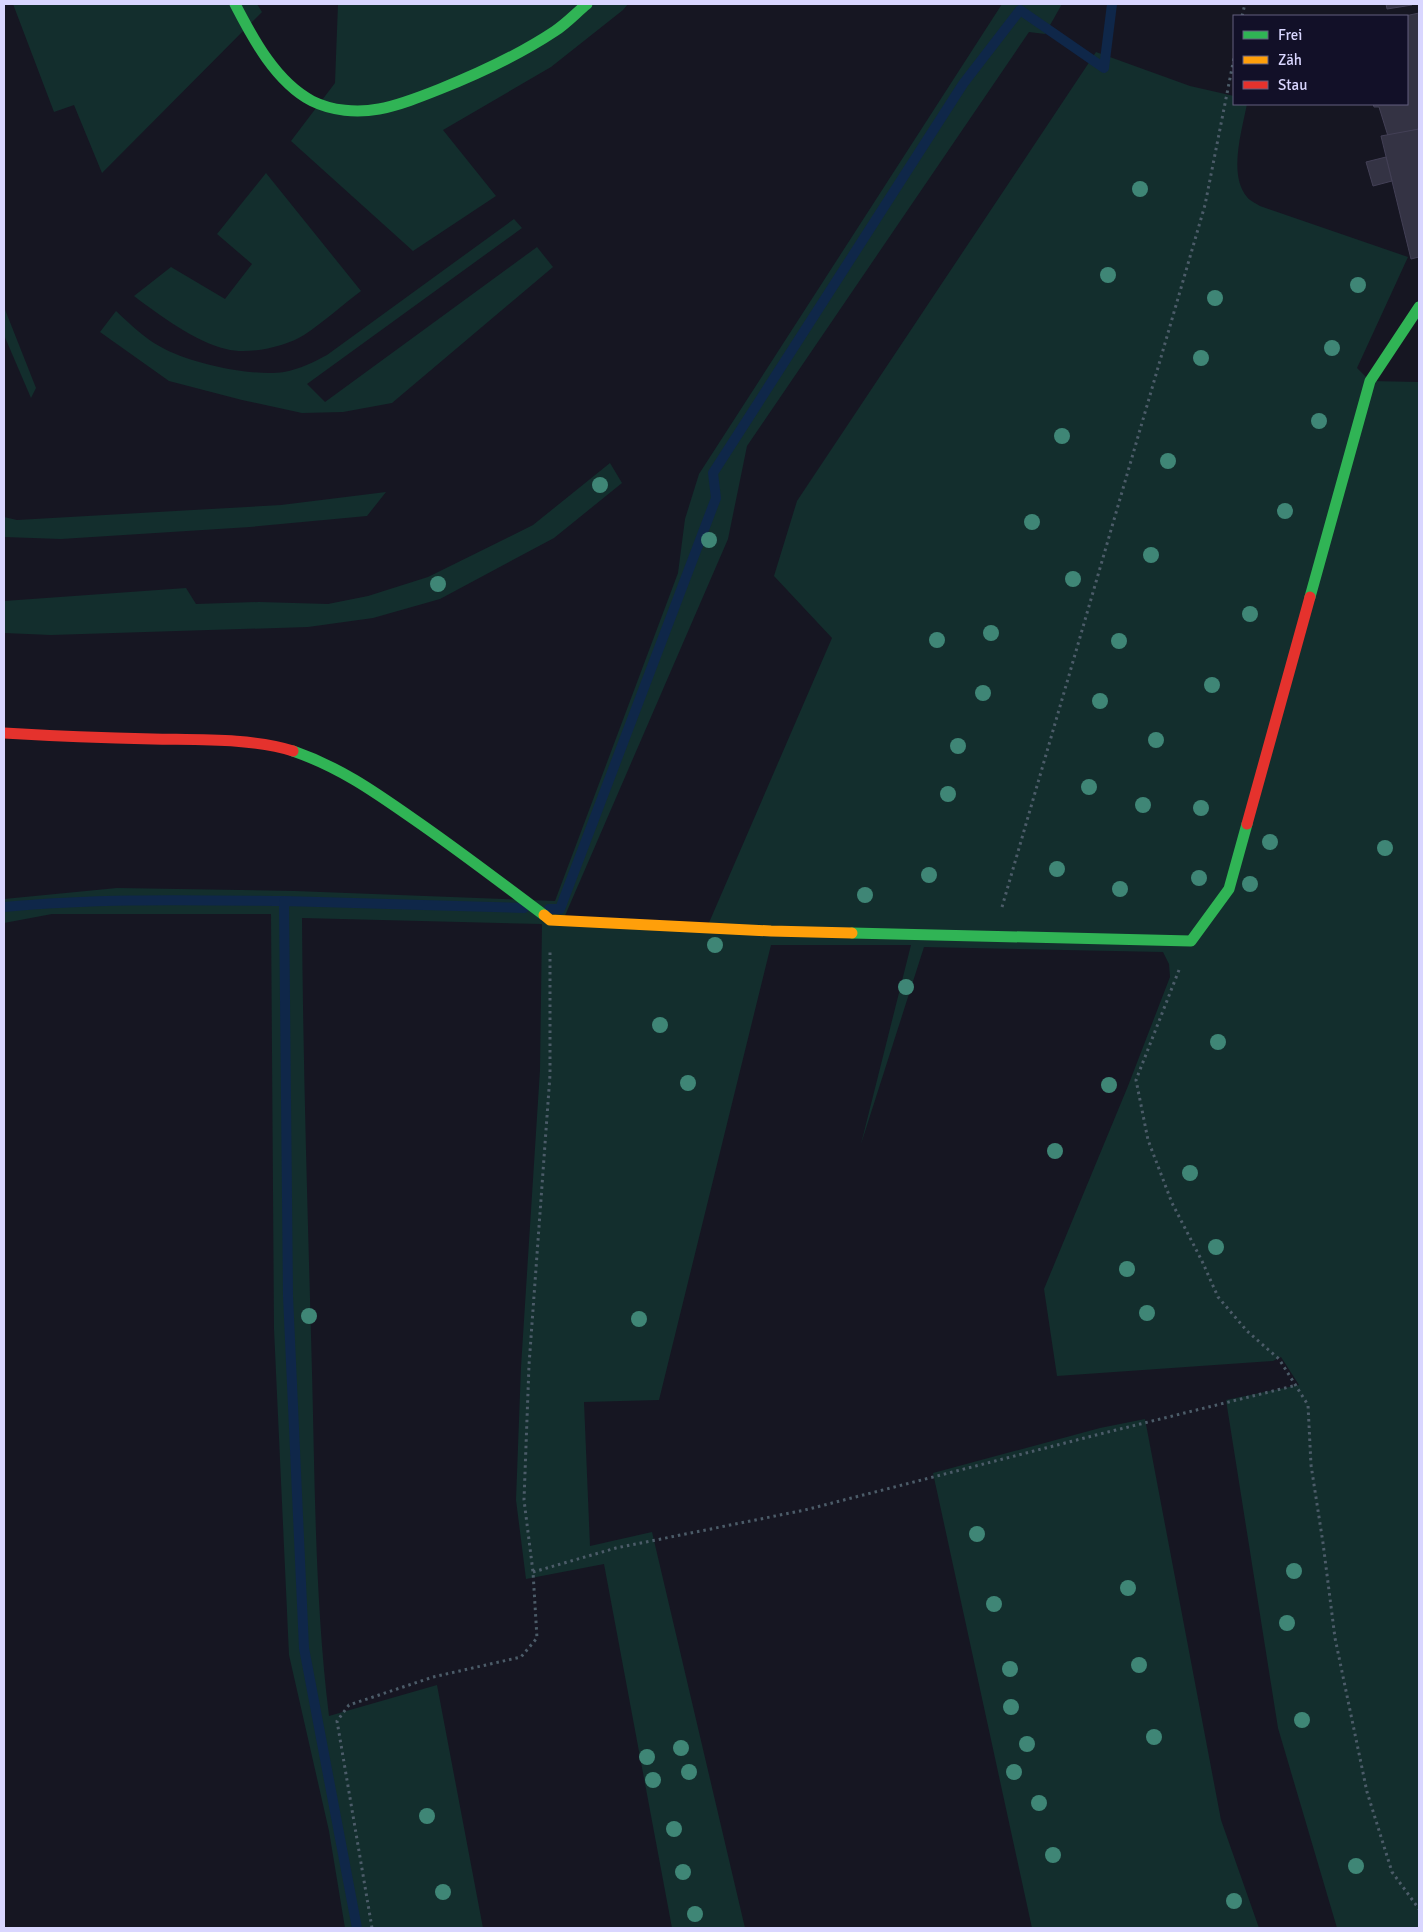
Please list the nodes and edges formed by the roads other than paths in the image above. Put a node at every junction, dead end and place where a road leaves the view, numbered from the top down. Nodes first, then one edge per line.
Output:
1 (235, 4) edge
2 (587, 4) edge
3 (1419, 307) edge
4 (4, 733) edge

1 - 2 street
3 - 4 street

